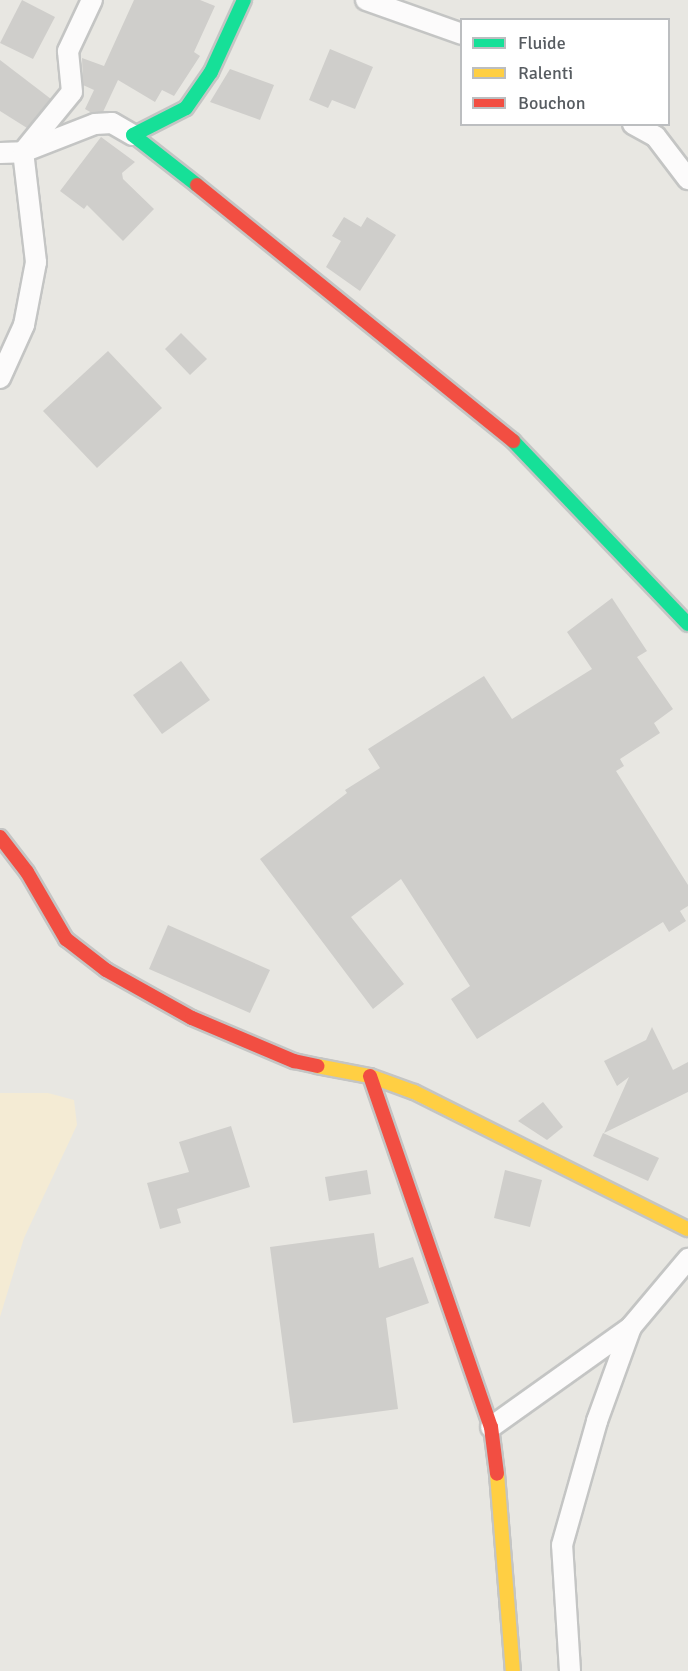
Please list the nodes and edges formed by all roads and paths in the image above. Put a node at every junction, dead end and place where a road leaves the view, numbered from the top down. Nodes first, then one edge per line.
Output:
1 (92, 0) edge
2 (244, 0) edge
3 (366, 0) edge
4 (460, 33) edge
5 (637, 126) edge
6 (133, 135) junction
7 (23, 152) junction
8 (0, 153) edge
9 (688, 179) edge
10 (0, 378) edge
11 (688, 624) edge
12 (0, 837) edge
13 (370, 1076) junction
14 (688, 1229) edge
15 (688, 1259) edge
16 (631, 1327) junction
17 (491, 1427) junction
18 (513, 1671) edge
19 (570, 1671) edge

1 - 7 street
2 - 6 street
3 - 4 street
5 - 9 street
6 - 7 street
6 - 11 street
7 - 8 street
7 - 10 street
12 - 13 street
13 - 14 street
13 - 17 street
15 - 16 street
16 - 17 street
16 - 19 street
17 - 18 street

